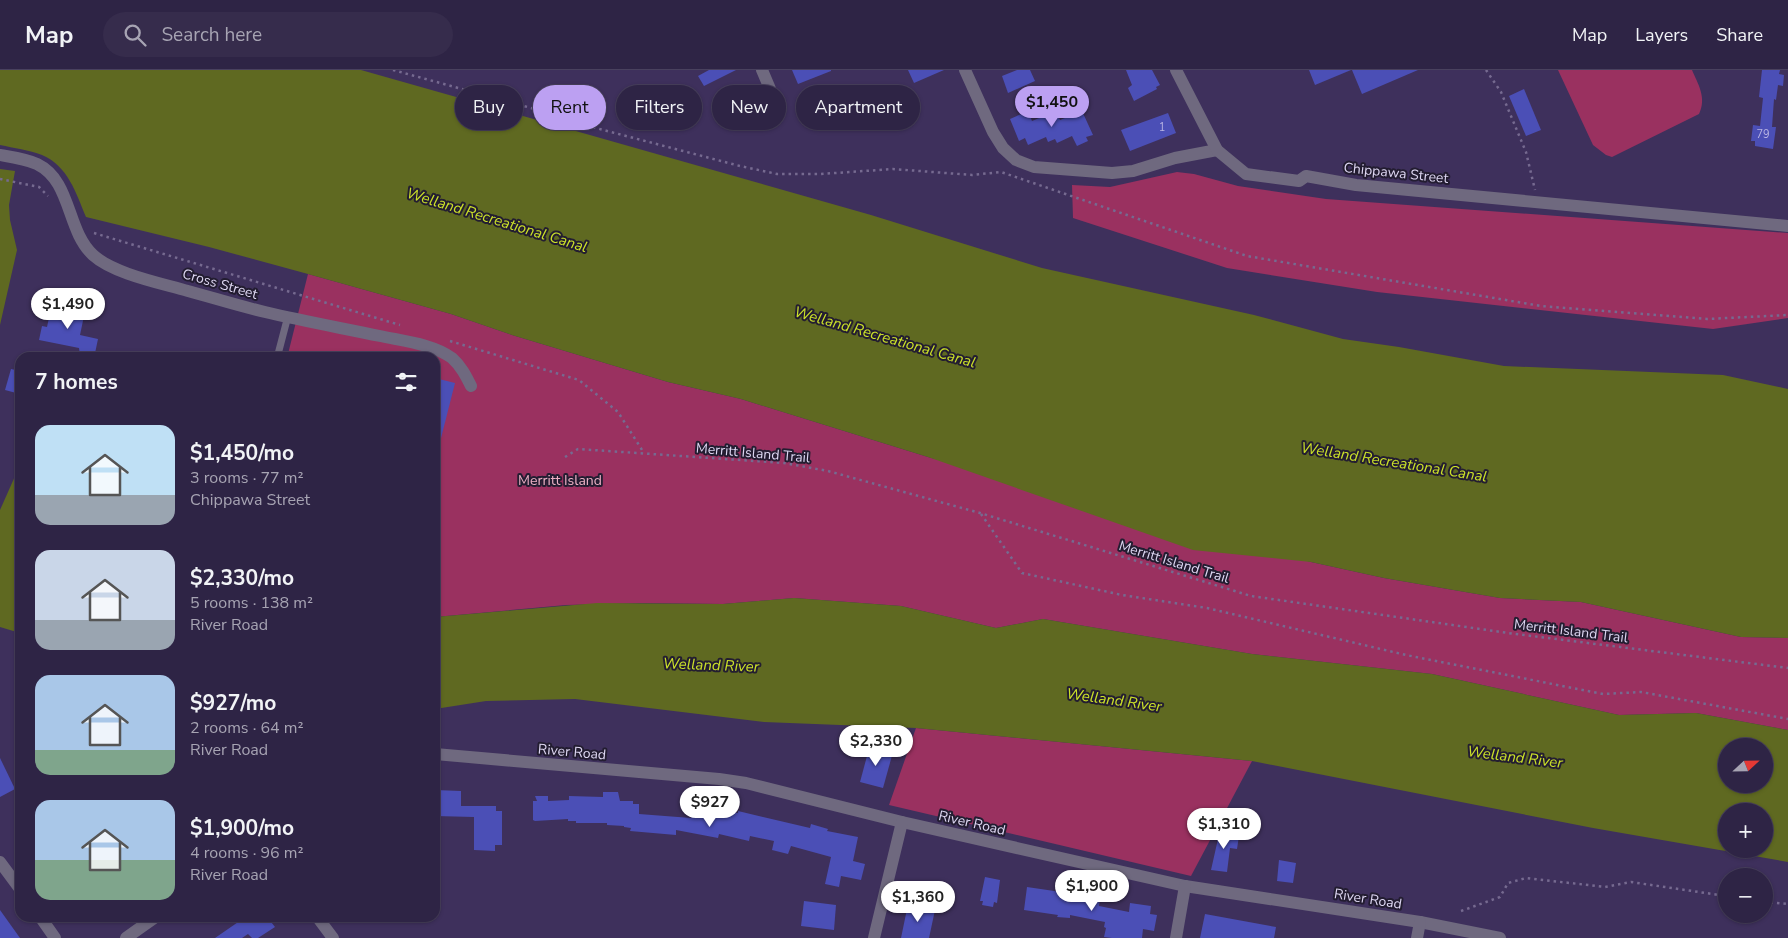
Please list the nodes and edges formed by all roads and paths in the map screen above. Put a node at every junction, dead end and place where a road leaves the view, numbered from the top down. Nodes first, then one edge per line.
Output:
1 (393, 70) edge
2 (762, 70) edge
3 (965, 70) edge
4 (1176, 70) edge
5 (1486, 70) edge
6 (768, 85) edge
7 (1217, 150) junction
8 (0, 155) edge
9 (0, 179) edge
10 (51, 202) dead end
11 (1538, 203) junction
12 (1788, 226) edge
13 (75, 228) junction
14 (1788, 315) edge
15 (288, 316) junction
16 (408, 328) dead end
17 (446, 339) dead end
18 (279, 352) edge
19 (472, 386) dead end
20 (644, 453) junction
21 (565, 457) dead end
22 (980, 513) junction
23 (1788, 668) edge
24 (1788, 719) edge
25 (440, 754) edge
26 (902, 822) junction
27 (0, 862) edge
28 (15, 882) edge
29 (1185, 886) junction
30 (1718, 895) edge
31 (1773, 903) edge
32 (1788, 904) edge
33 (1461, 911) dead end
34 (43, 922) edge
35 (148, 922) edge
36 (321, 922) edge
37 (1420, 922) junction
38 (55, 938) edge
39 (126, 938) edge
40 (332, 938) edge
41 (874, 938) edge
42 (1176, 938) edge
43 (1417, 938) edge
44 (1500, 938) edge

1 - 14 path
2 - 6 street
3 - 7 street
4 - 7 street
5 - 11 path
7 - 11 street, Chippawa Street
8 - 13 street, Cross Street
9 - 10 path
11 - 12 street, Chippawa Street
13 - 15 street, Cross Street
13 - 16 path
15 - 18 lane
15 - 19 street, Cross Street
17 - 20 path
20 - 21 path, Merritt Island Trail
20 - 22 path, Merritt Island Trail
22 - 23 path, Merritt Island Trail
22 - 24 path
25 - 26 street, River Road
26 - 29 street, River Road
26 - 41 street
27 - 28 street
29 - 37 street, River Road
29 - 42 street
30 - 33 path
31 - 32 path
34 - 38 street
35 - 39 street
36 - 40 street
37 - 43 street
37 - 44 street, River Road

